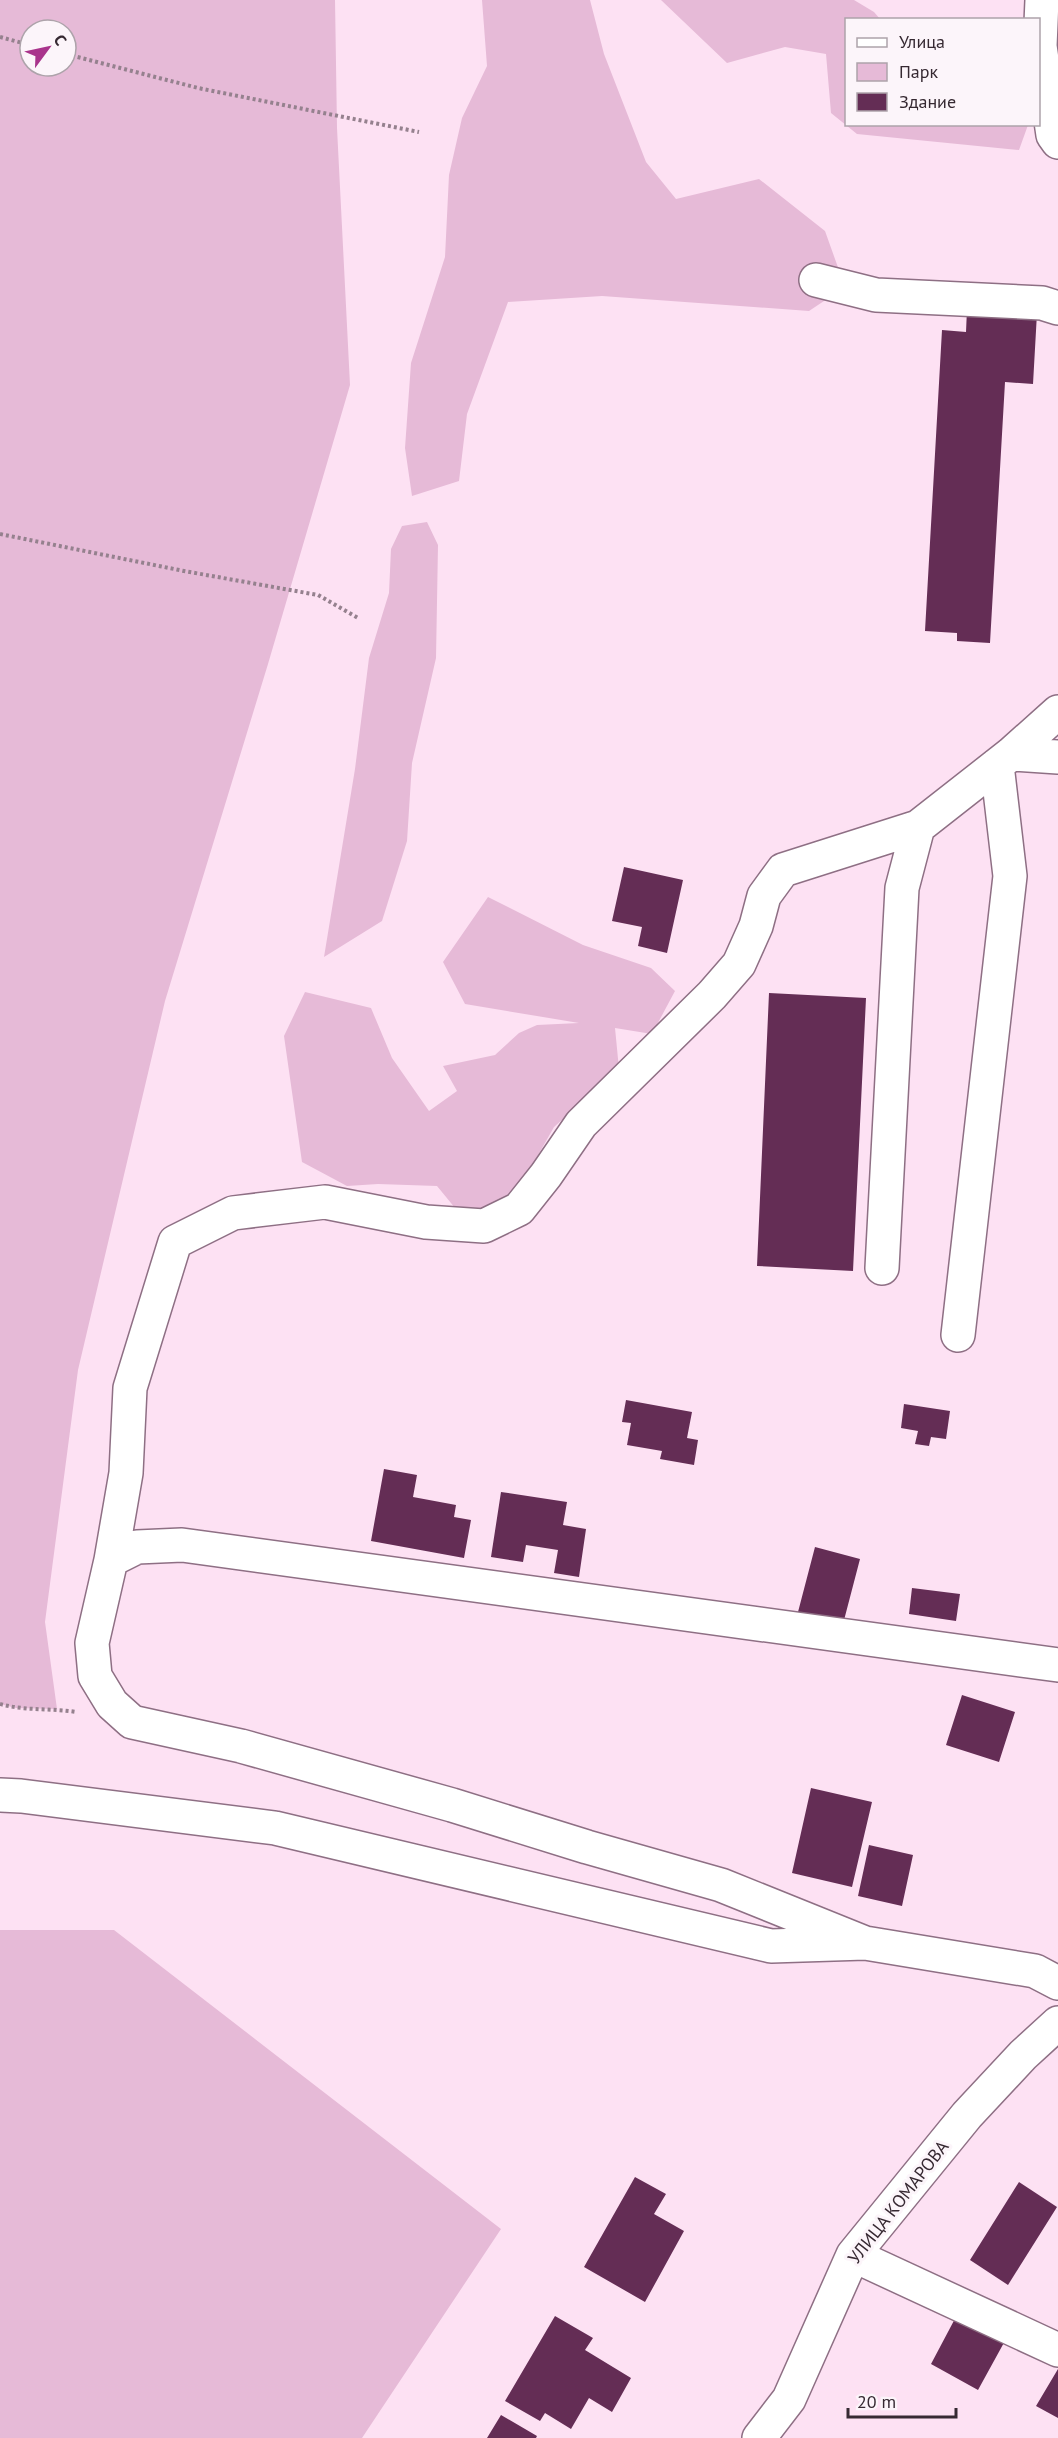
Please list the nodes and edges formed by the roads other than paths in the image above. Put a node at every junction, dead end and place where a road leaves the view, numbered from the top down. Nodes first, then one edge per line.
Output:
1 (1042, 0) edge
2 (1058, 142) edge
3 (816, 280) dead end
4 (1058, 308) edge
5 (1058, 712) edge
6 (1058, 757) edge
7 (1004, 760) junction
8 (918, 827) junction
9 (882, 1268) dead end
10 (958, 1335) dead end
11 (111, 1560) junction
12 (1058, 1665) edge
13 (0, 1796) edge
14 (865, 1943) junction
15 (1058, 1983) edge
16 (1058, 2023) edge
17 (853, 2255) junction
18 (1058, 2350) edge
19 (759, 2438) edge

1 - 2 street
3 - 4 street
5 - 7 street
6 - 7 street
7 - 8 street
7 - 10 street
8 - 9 street
8 - 11 street
11 - 12 street
11 - 14 street
13 - 14 street
14 - 15 street
16 - 17 street, УЛИЦА КОМАРОВА
17 - 18 street
17 - 19 street, УЛИЦА КОМАРОВА

